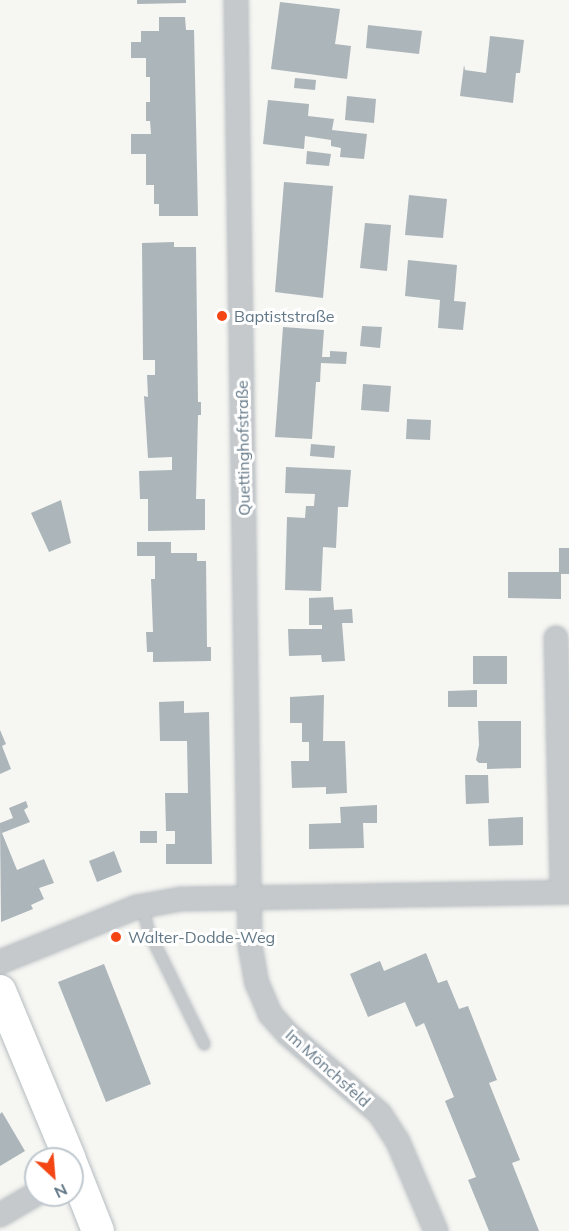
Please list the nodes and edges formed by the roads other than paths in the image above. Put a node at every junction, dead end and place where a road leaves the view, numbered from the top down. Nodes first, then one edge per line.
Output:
1 (236, 0) edge
2 (556, 638) dead end
3 (566, 892) edge
4 (249, 896) junction
5 (142, 906) junction
6 (0, 963) edge
7 (0, 991) edge
8 (204, 1044) dead end
9 (64, 1147) edge
10 (84, 1197) edge
11 (24, 1201) edge
12 (0, 1215) edge
13 (98, 1231) edge
14 (436, 1231) edge

1 - 4 street, Quettinghofstraße
2 - 3 street
3 - 4 street
4 - 5 street
4 - 14 street, Im Mönchsfeld
5 - 6 street
5 - 8 lane
7 - 9 street
10 - 13 street
11 - 12 street

